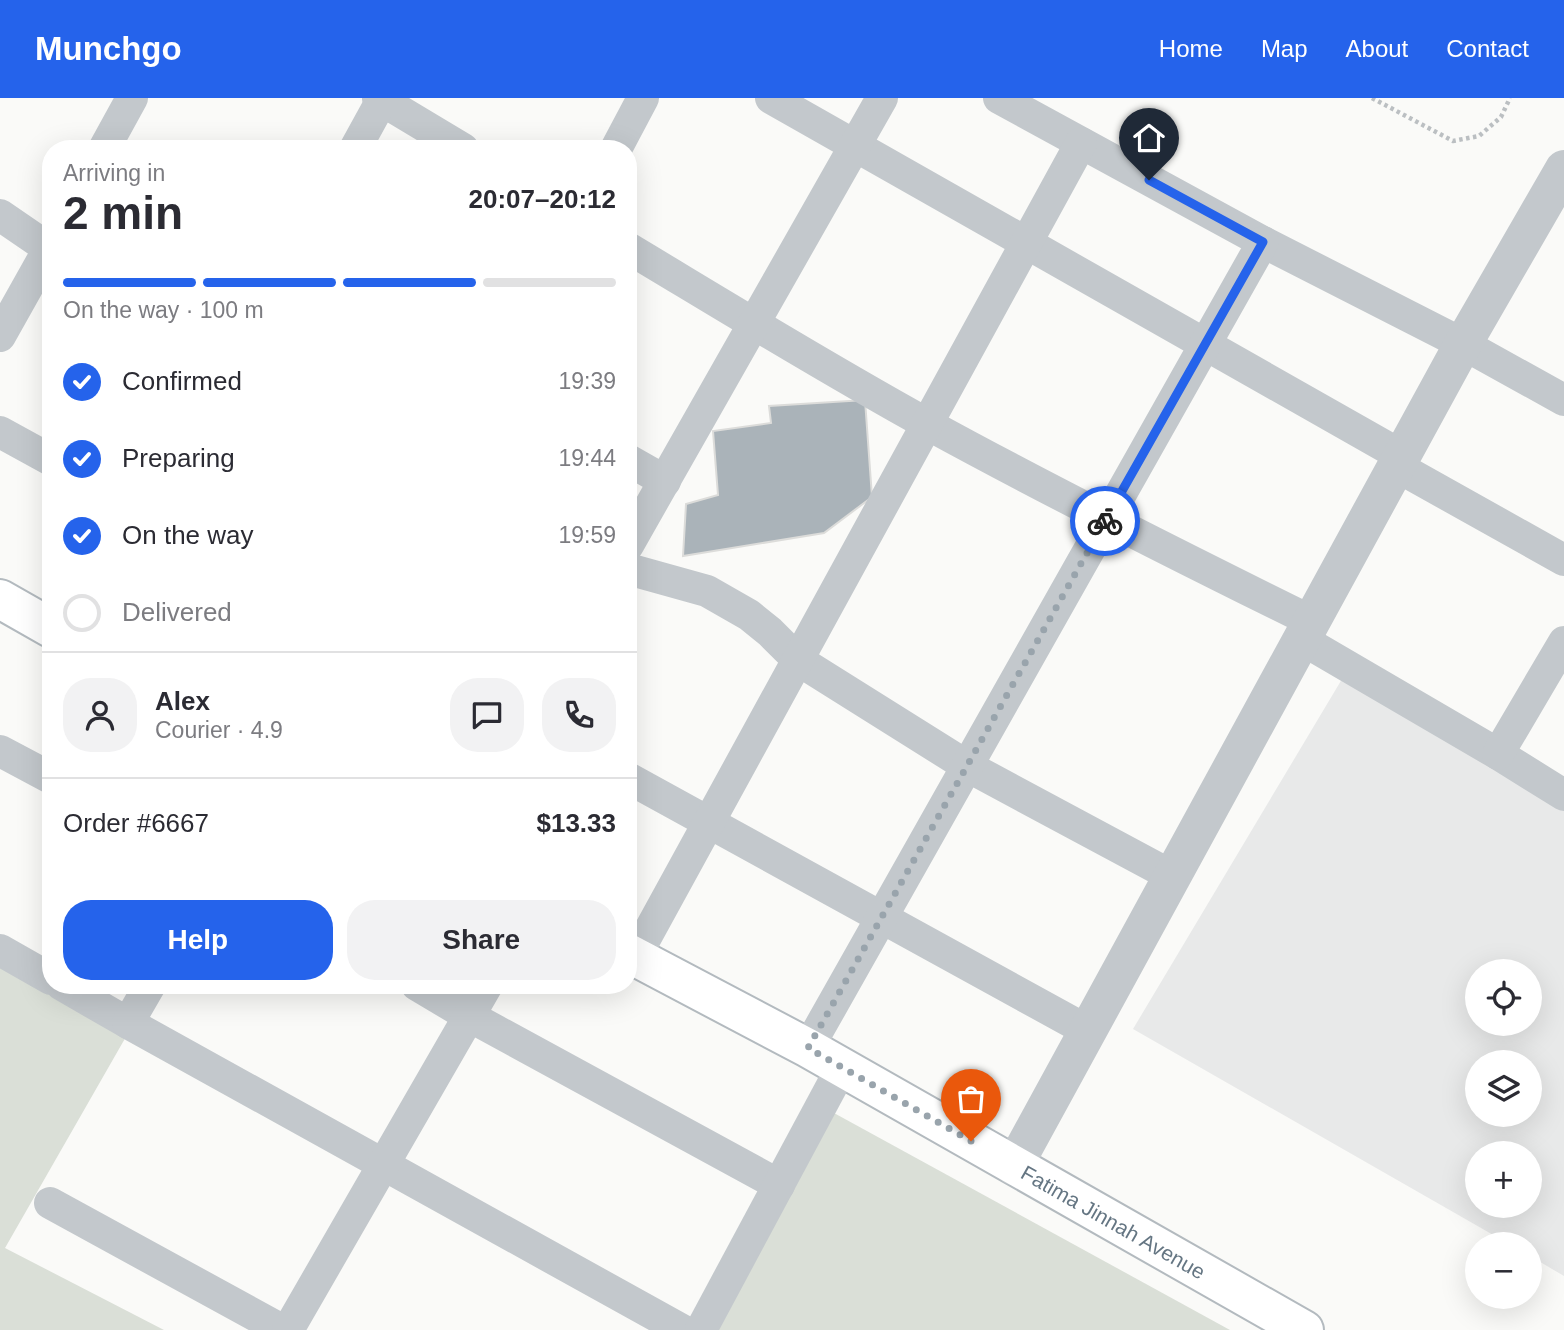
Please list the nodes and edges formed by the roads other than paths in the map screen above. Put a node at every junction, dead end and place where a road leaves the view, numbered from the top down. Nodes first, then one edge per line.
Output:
1 (132, 98) edge
2 (643, 98) edge
3 (771, 98) edge
4 (882, 98) edge
5 (999, 98) edge
6 (381, 99) edge
7 (109, 140) edge
8 (360, 140) edge
9 (448, 140) edge
10 (621, 140) edge
11 (1081, 143) junction
12 (855, 146) junction
13 (1564, 169) edge
14 (0, 215) edge
15 (1263, 242) junction
16 (42, 243) edge
17 (1026, 243) junction
18 (637, 253) edge
19 (42, 262) edge
20 (754, 324) junction
21 (0, 336) edge
22 (1463, 344) junction
23 (1205, 345) junction
24 (1564, 400) edge
25 (927, 424) junction
26 (0, 432) edge
27 (42, 455) edge
28 (1399, 461) junction
29 (637, 465) edge
30 (665, 481) junction
31 (1106, 520) junction
32 (637, 529) edge
33 (1564, 560) edge
34 (637, 572) edge
35 (0, 599) edge
36 (42, 623) edge
37 (1306, 630) junction
38 (1564, 642) edge
39 (798, 660) junction
40 (0, 751) edge
41 (1498, 754) junction
42 (967, 766) junction
43 (42, 773) edge
44 (637, 783) edge
45 (1564, 794) edge
46 (709, 822) junction
47 (1172, 876) junction
48 (881, 918) junction
49 (637, 946) edge
50 (0, 950) edge
51 (637, 958) edge
52 (42, 974) edge
53 (78, 994) edge
54 (145, 994) edge
55 (432, 994) edge
56 (482, 994) edge
57 (469, 1016) junction
58 (128, 1023) junction
59 (1087, 1031) junction
60 (808, 1048) junction
61 (842, 1067) junction
62 (384, 1165) junction
63 (1014, 1166) junction
64 (779, 1185) junction
65 (50, 1203) dead end
66 (282, 1330) edge
67 (288, 1330) edge
68 (682, 1330) edge
69 (701, 1330) edge
70 (1304, 1330) edge

1 - 7 street
2 - 10 street
3 - 12 street
4 - 12 street
5 - 11 street
6 - 8 street
6 - 9 street
11 - 15 street
11 - 17 street
12 - 17 street
12 - 20 street
13 - 22 street
14 - 16 street
15 - 22 street
15 - 23 street
17 - 23 street
17 - 25 street
18 - 20 street
19 - 21 street
20 - 25 street
20 - 30 street
22 - 24 street
22 - 28 street
23 - 28 street
23 - 31 street
25 - 31 street
25 - 39 street
26 - 27 street
28 - 33 street
28 - 37 street
29 - 30 street
30 - 32 street
31 - 37 street
31 - 42 street
34 - 39 street
35 - 36 main road
37 - 41 street
37 - 47 street
38 - 41 street
39 - 42 street
39 - 46 street
40 - 43 street
41 - 45 street
42 - 47 street
42 - 48 street
44 - 46 street
46 - 48 street
46 - 49 street
47 - 59 street
48 - 59 street
48 - 60 street
50 - 52 street
51 - 60 main road, Fatima Jinnah Avenue
53 - 58 street
54 - 58 street
55 - 57 street
56 - 57 street
57 - 62 street
57 - 64 street
58 - 62 street
59 - 63 street
60 - 61 main road, Fatima Jinnah Avenue
61 - 63 main road, Fatima Jinnah Avenue
61 - 64 street
62 - 67 street
62 - 68 street
63 - 70 main road, Fatima Jinnah Avenue
64 - 69 street
65 - 66 street

